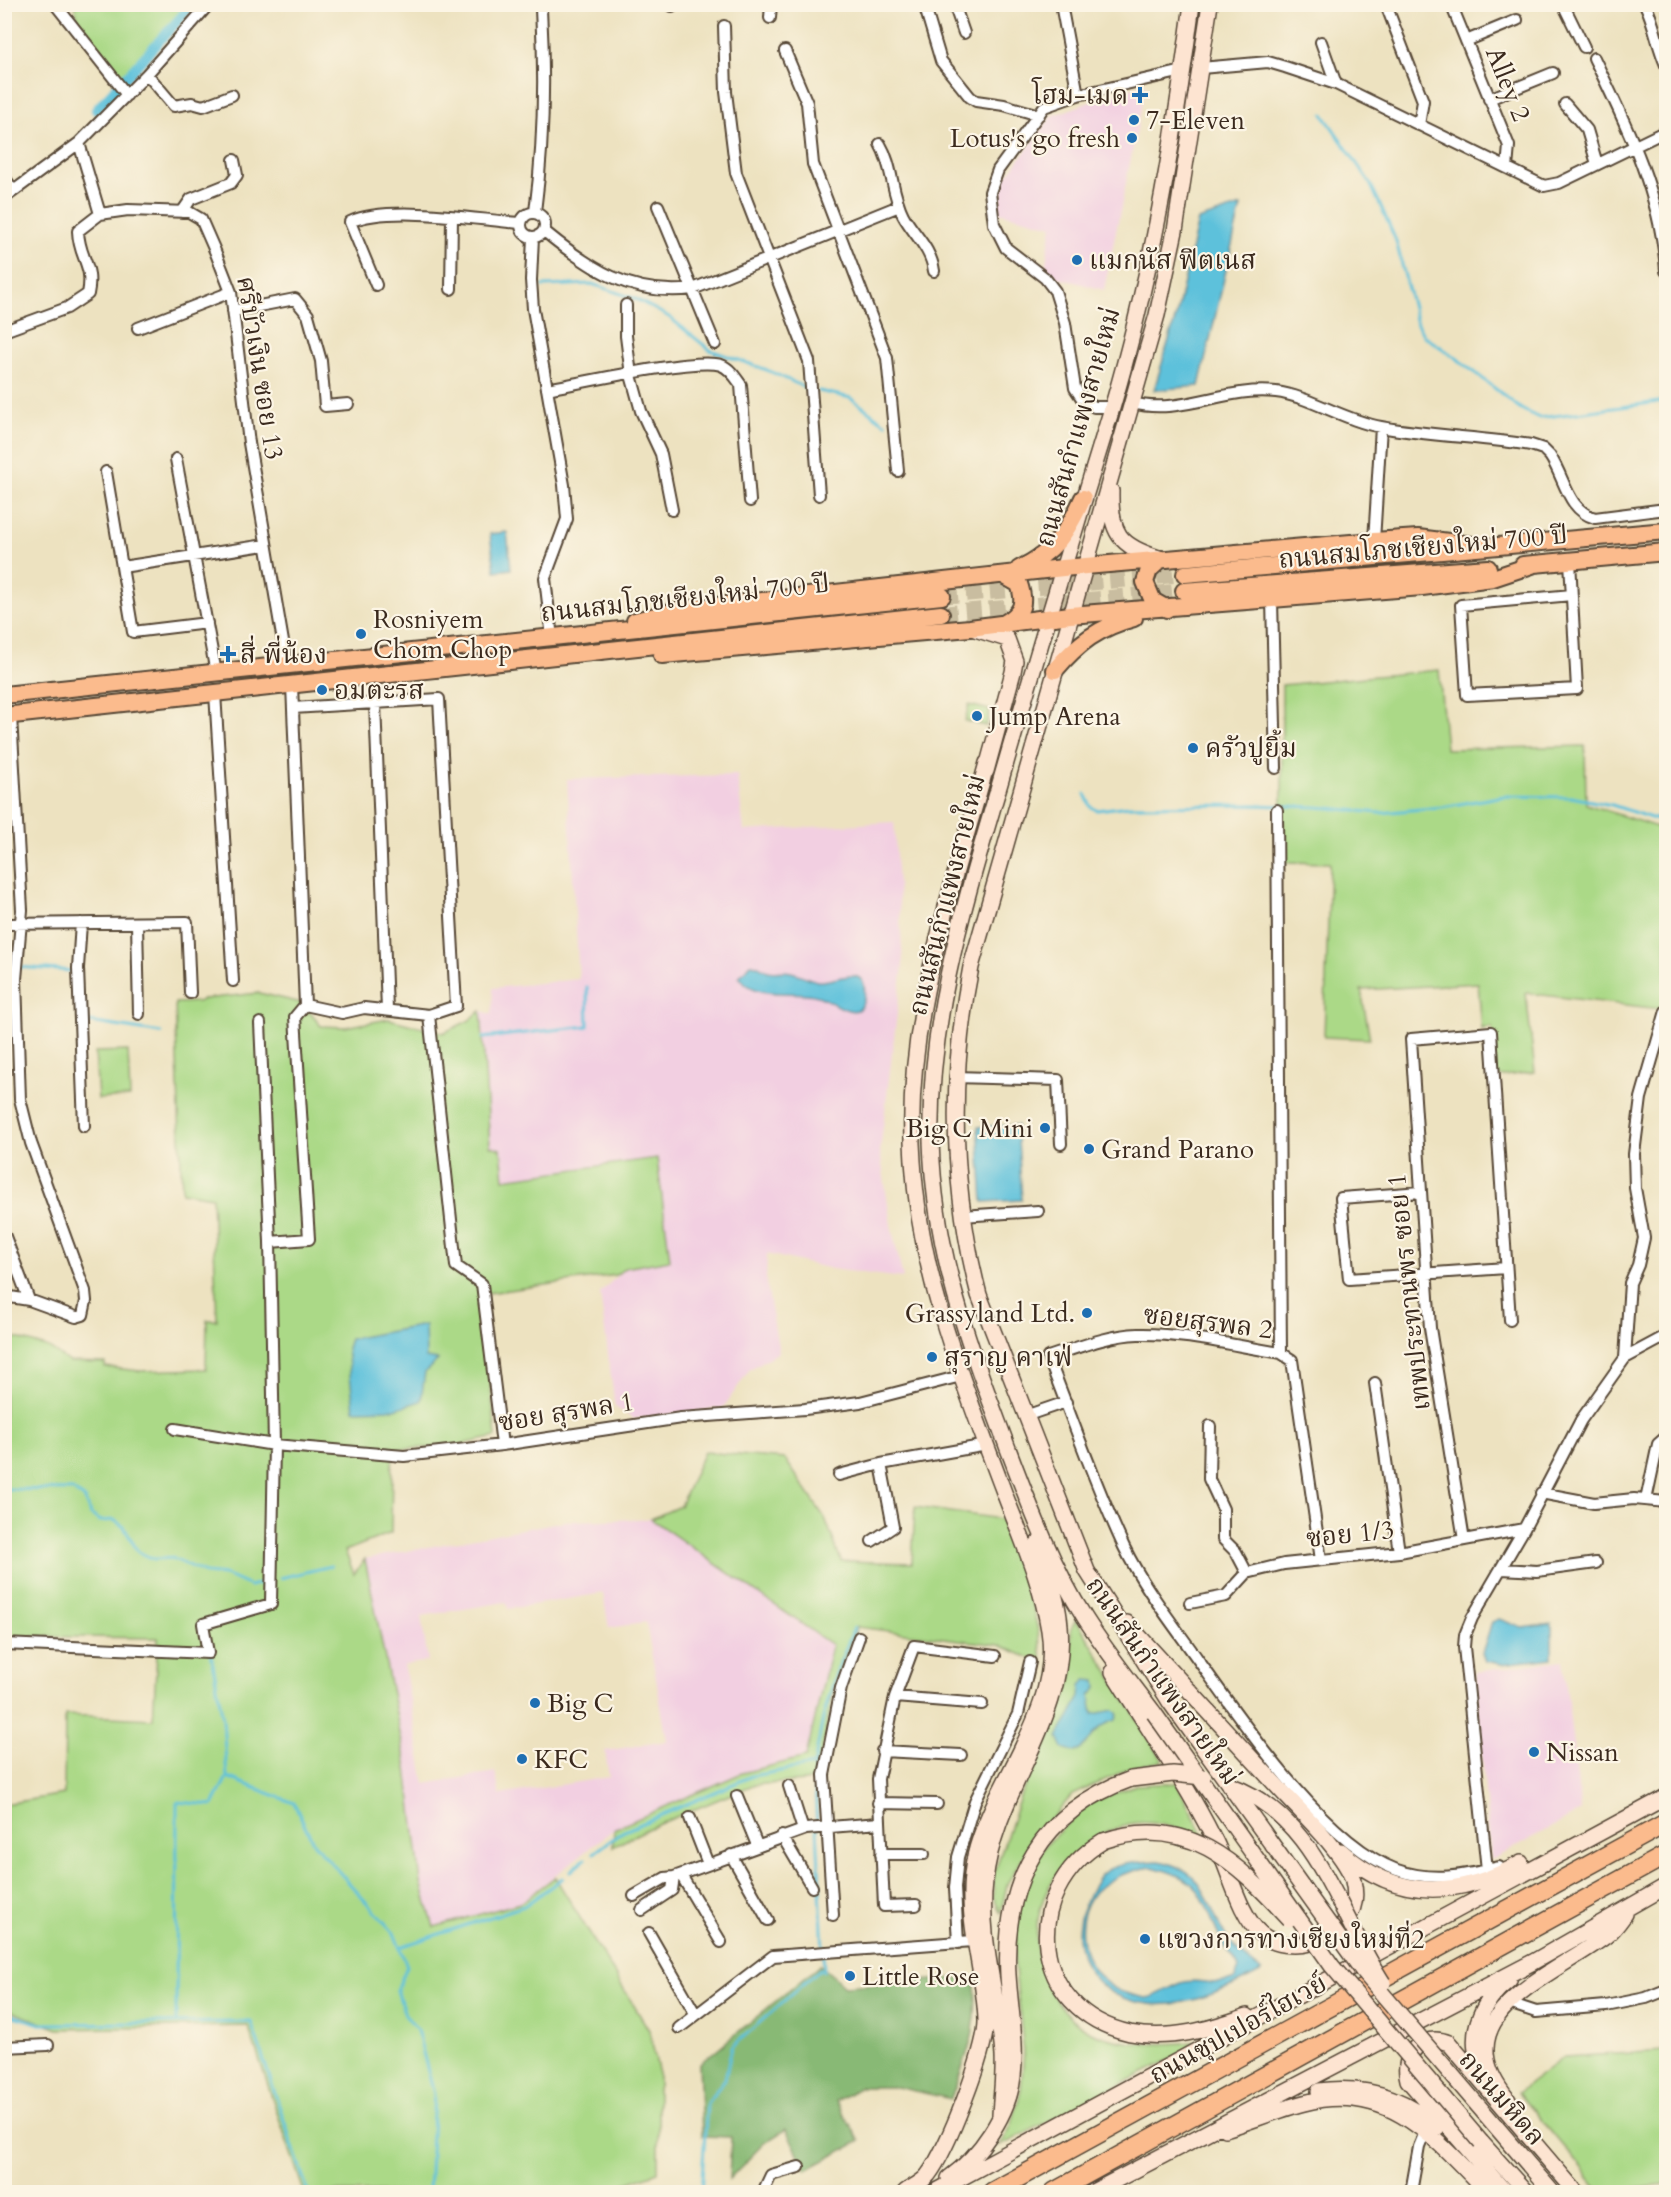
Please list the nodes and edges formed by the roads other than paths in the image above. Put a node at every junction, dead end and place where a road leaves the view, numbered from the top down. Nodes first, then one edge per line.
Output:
1 (55, 4) edge
2 (209, 4) edge
3 (771, 4) edge
4 (924, 4) edge
5 (954, 4) edge
6 (1061, 4) edge
7 (1192, 4) edge
8 (1210, 4) edge
9 (1451, 4) edge
10 (1563, 4) edge
11 (1645, 4) edge
12 (541, 9) dead end
13 (1388, 10) dead end
14 (770, 18) dead end
15 (1517, 20) dead end
16 (724, 26) dead end
17 (964, 33) dead end
18 (1466, 41) junction
19 (1321, 42) dead end
20 (1584, 47) dead end
21 (785, 51) dead end
22 (1594, 58) dead end
23 (1666, 65) edge
24 (1201, 68) junction
25 (1183, 71) junction
26 (1553, 73) dead end
27 (147, 74) junction
28 (1336, 84) junction
29 (127, 95) junction
30 (232, 95) dead end
31 (1078, 95) junction
32 (1489, 99) junction
33 (1565, 104) dead end
34 (1039, 115) junction
35 (1419, 125) junction
36 (1666, 131) edge
37 (79, 143) junction
38 (879, 144) dead end
39 (1636, 144) junction
40 (1170, 156) junction
41 (1187, 158) junction
42 (234, 160) dead end
43 (1597, 164) junction
44 (1507, 168) junction
45 (4, 177) edge
46 (9, 194) edge
47 (658, 206) dead end
48 (899, 206) junction
49 (182, 212) junction
50 (535, 212) junction
51 (100, 214) junction
52 (452, 218) junction
53 (521, 223) junction
54 (544, 231) junction
55 (838, 231) junction
56 (533, 237) junction
57 (769, 258) junction
58 (934, 271) dead end
59 (1666, 271) edge
60 (376, 285) dead end
61 (451, 289) dead end
62 (693, 289) junction
63 (231, 292) junction
64 (627, 305) dead end
65 (233, 311) junction
66 (138, 328) dead end
67 (4, 331) edge
68 (716, 344) dead end
69 (631, 375) junction
70 (547, 389) junction
71 (1132, 403) junction
72 (348, 404) dead end
73 (1112, 407) junction
74 (1381, 427) junction
75 (176, 459) dead end
76 (898, 471) dead end
77 (106, 472) dead end
78 (1111, 477) junction
79 (819, 495) dead end
80 (1083, 498) junction
81 (750, 501) dead end
82 (1666, 509) edge
83 (672, 510) dead end
84 (1636, 513) junction
85 (1666, 531) edge
86 (1638, 534) junction
87 (1374, 541) junction
88 (266, 545) junction
89 (1487, 547) junction
90 (1666, 552) edge
91 (194, 556) junction
92 (1161, 559) junction
93 (1570, 561) junction
94 (1532, 565) junction
95 (1084, 566) junction
96 (122, 567) junction
97 (1063, 568) junction
98 (1005, 576) junction
99 (1572, 595) junction
100 (942, 596) tunnel mouth
101 (1272, 600) junction
102 (1167, 609) junction
103 (941, 614) tunnel mouth
104 (1070, 615) junction
105 (1047, 618) junction
106 (207, 622) junction
107 (1004, 624) junction
108 (970, 628) junction
109 (604, 632) junction
110 (552, 638) junction
111 (604, 651) junction
112 (287, 665) junction
113 (1055, 670) junction
114 (216, 673) junction
115 (292, 685) junction
116 (215, 693) junction
117 (4, 695) edge
118 (375, 703) junction
119 (293, 708) junction
120 (8, 716) edge
121 (987, 763) junction
122 (1276, 768) dead end
123 (1277, 810) dead end
124 (979, 855) junction
125 (81, 923) junction
126 (137, 923) junction
127 (4, 924) edge
128 (22, 924) junction
129 (233, 981) dead end
130 (945, 983) junction
131 (190, 993) dead end
132 (305, 1005) junction
133 (387, 1009) junction
134 (1666, 1011) edge
135 (139, 1014) dead end
136 (429, 1015) junction
137 (260, 1023) dead end
138 (920, 1026) junction
139 (955, 1077) junction
140 (84, 1126) dead end
141 (1061, 1144) dead end
142 (1421, 1192) junction
143 (916, 1196) junction
144 (1038, 1211) dead end
145 (962, 1216) junction
146 (4, 1234) edge
147 (270, 1242) junction
148 (944, 1252) junction
149 (1506, 1268) junction
150 (1426, 1274) junction
151 (4, 1296) edge
152 (29, 1300) junction
153 (1510, 1320) dead end
154 (964, 1334) junction
155 (1666, 1336) edge
156 (1281, 1353) junction
157 (1624, 1358) junction
158 (959, 1371) junction
159 (1374, 1383) dead end
160 (1066, 1402) junction
161 (1025, 1416) junction
162 (1210, 1426) dead end
163 (175, 1429) dead end
164 (1666, 1437) edge
165 (274, 1445) junction
166 (502, 1445) junction
167 (987, 1445) junction
168 (881, 1464) junction
169 (839, 1475) dead end
170 (1021, 1483) junction
171 (1542, 1493) junction
172 (1646, 1500) junction
173 (1666, 1502) edge
174 (1524, 1529) junction
175 (1464, 1540) junction
176 (872, 1541) dead end
177 (1399, 1552) junction
178 (1322, 1560) junction
179 (1596, 1563) dead end
180 (1502, 1569) junction
181 (1247, 1573) junction
182 (1099, 1593) junction
183 (1190, 1603) dead end
184 (1087, 1622) junction
185 (859, 1637) dead end
186 (4, 1644) edge
187 (995, 1656) dead end
188 (1030, 1662) dead end
189 (894, 1697) junction
190 (1022, 1702) junction
191 (982, 1704) dead end
192 (1038, 1706) junction
193 (882, 1751) junction
194 (961, 1755) dead end
195 (789, 1786) dead end
196 (737, 1796) dead end
197 (1666, 1797) edge
198 (878, 1803) junction
199 (937, 1804) dead end
200 (690, 1818) dead end
201 (879, 1823) junction
202 (1666, 1823) edge
203 (1312, 1824) junction
204 (823, 1827) junction
205 (804, 1830) junction
206 (782, 1836) junction
207 (757, 1845) junction
208 (1573, 1847) junction
209 (731, 1854) junction
210 (881, 1854) junction
211 (924, 1854) dead end
212 (1666, 1855) edge
213 (1529, 1859) junction
214 (708, 1864) junction
215 (1487, 1870) junction
216 (678, 1876) junction
217 (1666, 1886) edge
218 (812, 1887) dead end
219 (634, 1896) dead end
220 (916, 1905) dead end
221 (1631, 1907) junction
222 (642, 1910) dead end
223 (833, 1915) dead end
224 (768, 1920) dead end
225 (649, 1933) dead end
226 (974, 1941) junction
227 (721, 1942) dead end
228 (957, 1943) junction
229 (1533, 1962) junction
230 (1332, 1966) junction
231 (1666, 1990) edge
232 (1304, 1993) junction
233 (1509, 2003) junction
234 (696, 2015) junction
235 (679, 2028) dead end
236 (1416, 2034) junction
237 (48, 2045) dead end
238 (4, 2047) edge
239 (1403, 2049) joint
240 (1253, 2106) junction
241 (1000, 2115) junction
242 (1513, 2119) junction
243 (1426, 2130) junction
244 (1196, 2137) junction
245 (1551, 2162) junction
246 (799, 2167) dead end
247 (1491, 2176) junction
248 (763, 2193) edge
249 (904, 2193) edge
250 (926, 2193) edge
251 (935, 2193) edge
252 (992, 2193) edge
253 (1054, 2193) edge
254 (1093, 2193) edge
255 (1411, 2193) edge
256 (1487, 2193) edge
257 (1506, 2193) edge
258 (1526, 2193) edge
259 (1552, 2193) edge
260 (1576, 2193) edge

1 - 29 street
2 - 27 street
3 - 14 street
4 - 34 street
5 - 17 street
6 - 31 street
7 - 25 main road, ถนนสันกำแพงสายใหม่
8 - 24 main road, ถนนสันกำแพงสายใหม่
9 - 18 street, Alley 2
10 - 20 street
11 - 23 street
12 - 50 street
13 - 35 street
15 - 18 street
16 - 57 street
18 - 32 street, Alley 2
19 - 28 street
21 - 55 street
22 - 39 street
24 - 28 street
24 - 41 main road, ถนนสันกำแพงสายใหม่
25 - 31 street
25 - 40 main road, ถนนสันกำแพงสายใหม่
26 - 32 street
27 - 29 street
27 - 30 street
28 - 35 street
29 - 37 street
31 - 34 street
32 - 44 street, Alley 2
33 - 43 street
34 - 73 street
35 - 44 street
36 - 39 street
37 - 46 street
37 - 51 street
38 - 48 street
39 - 43 street
39 - 59 street
40 - 41 main road
40 - 73 main road, ถนนสันกำแพงสายใหม่
41 - 71 main road, ถนนสันกำแพงสายใหม่
42 - 49 street
43 - 44 street
45 - 46 street
47 - 62 street
48 - 55 street
48 - 58 street
49 - 51 street
49 - 63 street, ศรีบัวเงิน ซอย 13
50 - 53 street
50 - 54 street
51 - 67 street
52 - 53 street
52 - 60 street
52 - 61 street
53 - 56 street
54 - 56 street
54 - 62 street
55 - 57 street
55 - 76 street
56 - 70 street
57 - 62 street
57 - 79 street
62 - 68 street
63 - 65 street, ศรีบัวเงิน ซอย 13
63 - 66 street
64 - 69 street
65 - 72 street
65 - 88 street, ศรีบัวเงิน ซอย 13
69 - 70 street
69 - 81 street
69 - 83 street
70 - 110 street
71 - 74 street
71 - 78 main road, ถนนสันกำแพงสายใหม่
73 - 80 main road, ถนนสันกำแพงสายใหม่
74 - 84 street
74 - 87 street
75 - 91 street
77 - 96 street
78 - 92 main road
78 - 95 main road, ถนนสันกำแพงสายใหม่
80 - 97 main road, ถนนสันกำแพงสายใหม่
80 - 98 main road
82 - 84 street
84 - 86 street
85 - 86 main road, ถนนสมโภชเชียงใหม่ 700 ปี
86 - 89 main road, ถนนสมโภชเชียงใหม่ 700 ปี
87 - 89 main road
87 - 92 main road
88 - 91 street
88 - 112 street, ศรีบัวเงิน ซอย 13
89 - 94 main road, ถนนสมโภชเชียงใหม่ 700 ปี
90 - 93 main road, ถนนสมโภชเชียงใหม่ 700 ปี
91 - 96 street
91 - 106 street
92 - 95 main road
92 - 102 main road
93 - 94 main road, ถนนสมโภชเชียงใหม่ 700 ปี
93 - 99 street
94 - 101 main road
95 - 97 main road
95 - 104 main road, ถนนสันกำแพงสายใหม่
96 - 106 street
97 - 98 main road
97 - 105 main road, ถนนสันกำแพงสายใหม่
98 - 107 main road
98 - 109 main road
99 - 99 street
100 - 109 main road, ถนนสมโภชเชียงใหม่ 700 ปี
101 - 102 main road
101 - 122 street
102 - 104 main road
102 - 113 main road
103 - 111 main road, ถนนสมโภชเชียงใหม่ 700 ปี
104 - 105 main road
104 - 113 main road, ถนนสันกำแพงสายใหม่
105 - 107 main road
105 - 124 main road, ถนนสันกำแพงสายใหม่
106 - 114 street
107 - 108 main road
108 - 111 main road
108 - 121 main road
109 - 110 main road, ถนนสมโภชเชียงใหม่ 700 ปี
110 - 112 main road, ถนนสมโภชเชียงใหม่ 700 ปี
111 - 115 main road, ถนนสมโภชเชียงใหม่ 700 ปี
112 - 114 main road, ถนนสมโภชเชียงใหม่ 700 ปี
113 - 139 main road, ถนนสันกำแพงสายใหม่
114 - 117 main road, ถนนสมโภชเชียงใหม่ 700 ปี
115 - 116 main road, ถนนสมโภชเชียงใหม่ 700 ปี
115 - 119 street
116 - 120 main road, ถนนสมโภชเชียงใหม่ 700 ปี
116 - 129 street
118 - 119 street
118 - 133 street
118 - 136 street
119 - 132 street
120 - 128 street
121 - 124 main road
121 - 138 main road
123 - 156 street
124 - 130 main road, ถนนสันกำแพงสายใหม่
125 - 126 street
125 - 128 street
125 - 140 street
126 - 131 street
126 - 135 street
127 - 128 street
128 - 152 street
130 - 138 main road
130 - 148 main road, ถนนสันกำแพงสายใหม่
132 - 133 street
132 - 147 street
133 - 136 street
134 - 157 street
136 - 166 street
137 - 147 street
138 - 143 main road
139 - 141 street
139 - 145 main road, ถนนสันกำแพงสายใหม่
142 - 149 street, เทพประทานพร ซอย 1
142 - 150 street, เทพประทานพร ซอย 1
142 - 150 street
143 - 148 main road
143 - 158 main road
144 - 145 street
145 - 161 main road, ถนนสันกำแพงสายใหม่
146 - 152 street
147 - 165 street
148 - 154 main road, ถนนสันกำแพงสายใหม่
149 - 150 street
149 - 153 street
150 - 175 street, เทพประทานพร ซอย 1
151 - 152 street
154 - 158 main road
154 - 170 main road, ถนนสันกำแพงสายใหม่
155 - 157 street
156 - 160 street, ซอยสุรพล 2
156 - 178 street, ซอยสุรพล 2
157 - 171 street
158 - 166 street, ซอย สุรพล 1
158 - 167 main road
159 - 177 street
160 - 161 street
160 - 215 street
161 - 182 main road, ถนนสันกำแพงสายใหม่
162 - 181 street
163 - 165 street, ซอย สุรพล 1
164 - 172 street
165 - 166 street, ซอย สุรพล 1
165 - 186 street
167 - 168 street
167 - 192 main road
168 - 169 street
168 - 176 street
170 - 184 main road, ถนนสันกำแพงสายใหม่
170 - 241 main road
171 - 172 street
171 - 174 street
172 - 173 street
174 - 175 street, ซอย 1/3
174 - 180 street
175 - 177 street, ซอย 1/3
177 - 178 street, ซอย 1/3
178 - 181 street, ซอย 1/3
179 - 180 street
180 - 215 street
181 - 183 street
182 - 203 main road
182 - 236 main road, ถนนสันกำแพงสายใหม่, bridge
184 - 203 main road
184 - 230 main road, ถนนสันกำแพงสายใหม่, bridge
185 - 204 street
187 - 189 street
188 - 190 street
189 - 191 street
189 - 193 street
190 - 192 street
190 - 228 street
192 - 226 main road
193 - 194 street
193 - 198 street
195 - 205 street
196 - 207 street
197 - 208 main road
198 - 199 street
198 - 201 street
200 - 214 street
201 - 204 street
201 - 210 street
202 - 252 highway, ถนนซุปเปอร์ไฮเวย์
203 - 213 main road
204 - 205 street
204 - 223 street
205 - 206 street
206 - 207 street
206 - 218 street
207 - 209 street
208 - 213 main road
208 - 232 main road
209 - 214 street
209 - 224 street
210 - 211 street
210 - 220 street
212 - 253 highway
213 - 215 street
214 - 216 street
216 - 219 street
216 - 222 street
216 - 227 street
217 - 221 main road
221 - 229 main road
221 - 233 main road
225 - 234 street
226 - 228 street
226 - 249 main road
228 - 234 street
229 - 240 main road
229 - 242 main road
230 - 232 main road, bridge
230 - 239 main road, ถนนสันกำแพงสายใหม่, bridge
231 - 233 street
232 - 251 main road
233 - 245 main road
234 - 235 street
236 - 241 main road, bridge
236 - 259 main road, ถนนมหิดล, bridge
237 - 238 street
239 - 258 main road, ถนนมหิดล, bridge
240 - 244 main road
240 - 247 main road
241 - 250 main road
242 - 245 main road
242 - 247 main road
243 - 244 main road
243 - 255 street
243 - 256 main road
244 - 254 main road
245 - 260 main road
246 - 248 street
247 - 257 main road

